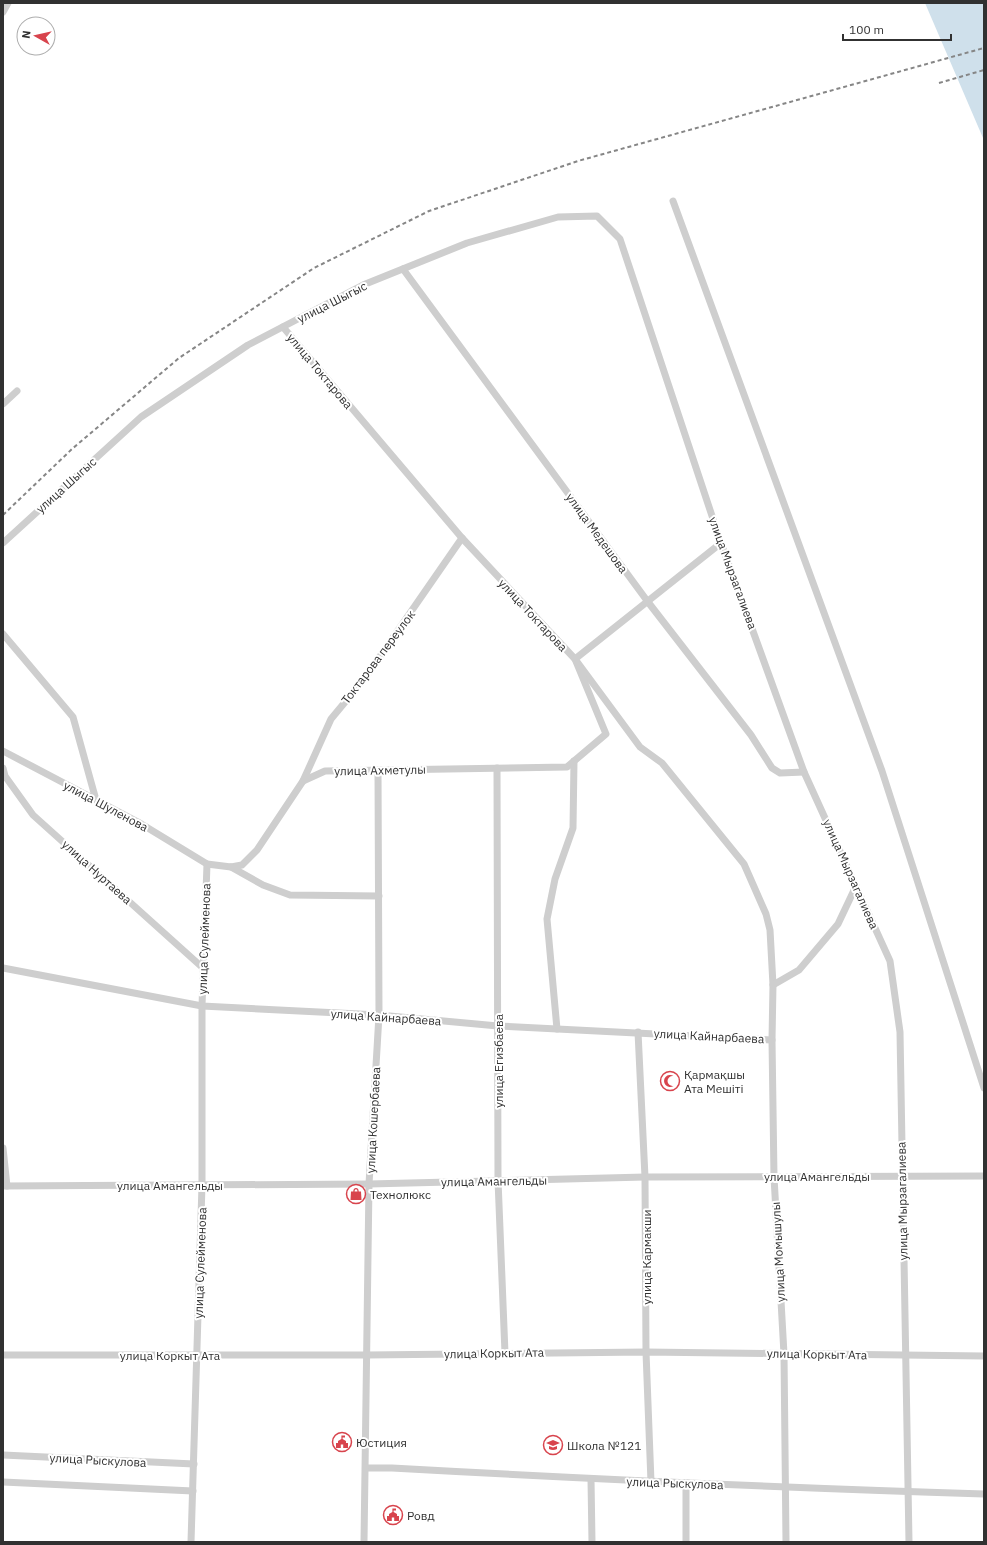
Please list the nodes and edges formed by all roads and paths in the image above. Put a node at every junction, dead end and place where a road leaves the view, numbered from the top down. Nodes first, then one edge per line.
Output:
1 (8, 3) edge
2 (3, 12) edge
3 (673, 201) dead end
4 (620, 239) joint
5 (404, 269) junction
6 (283, 327) junction
7 (17, 391) dead end
8 (3, 404) edge
9 (462, 538) junction
10 (3, 543) edge
11 (721, 543) junction
12 (648, 602) junction
13 (3, 634) edge
14 (575, 660) junction
15 (3, 751) edge
16 (574, 761) junction
17 (3, 768) edge
18 (497, 768) junction
19 (378, 770) junction
20 (804, 772) junction
21 (303, 781) junction
22 (96, 800) junction
23 (206, 864) junction
24 (231, 867) junction
25 (856, 886) junction
26 (379, 896) junction
27 (766, 914) joint
28 (3, 968) edge
29 (203, 968) junction
30 (774, 985) junction
31 (202, 1006) junction
32 (379, 1015) junction
33 (498, 1026) junction
34 (557, 1029) junction
35 (638, 1032) junction
36 (772, 1040) junction
37 (984, 1088) edge
38 (3, 1148) edge
39 (774, 1176) junction
40 (901, 1176) junction
41 (984, 1176) edge
42 (645, 1177) junction
43 (498, 1180) junction
44 (369, 1184) junction
45 (202, 1185) junction
46 (5, 1186) edge
47 (646, 1352) junction
48 (505, 1353) junction
49 (784, 1354) junction
50 (3, 1355) edge
51 (367, 1355) junction
52 (906, 1355) junction
53 (197, 1356) junction
54 (984, 1356) edge
55 (3, 1455) edge
56 (194, 1464) junction
57 (366, 1468) junction
58 (591, 1479) junction
59 (3, 1482) edge
60 (651, 1482) junction
61 (686, 1483) junction
62 (785, 1486) junction
63 (193, 1491) junction
64 (908, 1492) junction
65 (984, 1494) edge
66 (191, 1542) edge
67 (364, 1542) edge
68 (592, 1542) edge
69 (686, 1542) edge
70 (786, 1542) edge
71 (909, 1542) edge

1 - 2 street
3 - 37 street
4 - 5 street, улица Шыгыс
4 - 11 street, улица Мырзагалиева
5 - 6 street, улица Шыгыс
5 - 12 street, улица Медешова
6 - 9 street, улица Токтарова
6 - 10 street, улица Шыгыс
7 - 8 street
9 - 14 street, улица Токтарова
9 - 21 street, Токтарова переулок
11 - 12 street
11 - 20 street, улица Мырзагалиева
12 - 14 street
12 - 20 street, улица Медешова
13 - 22 street
14 - 16 street, улица Ахметулы
14 - 27 street, улица Токтарова
15 - 22 street, улица Шуленова
16 - 18 street, улица Ахметулы
16 - 34 street
17 - 29 street, улица Нуртаева
18 - 19 street, улица Ахметулы
18 - 33 street, улица Егизбаева
19 - 21 street, улица Ахметулы
19 - 26 street, улица Кошербаева
20 - 25 street, улица Мырзагалиева
21 - 24 street
22 - 23 street, улица Шуленова
23 - 24 street
23 - 29 street, улица Сулейменова
24 - 26 street
25 - 30 street
25 - 40 street, улица Мырзагалиева
26 - 32 street, улица Кошербаева
27 - 30 street, улица Момышулы
28 - 31 street, улица Кайнарбаева
29 - 31 street, улица Сулейменова
30 - 36 street, улица Момышулы
31 - 32 street, улица Кайнарбаева
31 - 45 street, улица Сулейменова
32 - 33 street, улица Кайнарбаева
32 - 44 street, улица Кошербаева
33 - 34 street, улица Кайнарбаева
33 - 43 street, улица Егизбаева
34 - 35 street, улица Кайнарбаева
35 - 36 street, улица Кайнарбаева
35 - 42 street, улица Кармакши
36 - 39 street, улица Момышулы
38 - 46 street
39 - 40 street, улица Амангельды
39 - 42 street, улица Амангельды
39 - 49 street, улица Момышулы
40 - 41 street, улица Амангельды
40 - 52 street, улица Мырзагалиева
42 - 43 street, улица Амангельды
42 - 47 street, улица Кармакши
43 - 44 street, улица Амангельды
43 - 48 street, улица Егизбаева
44 - 45 street, улица Амангельды
44 - 51 street, улица Кошербаева
45 - 46 street, улица Амангельды
45 - 53 street, улица Сулейменова
47 - 48 street, улица Коркыт Ата
47 - 49 street, улица Коркыт Ата
47 - 60 street, улица Кармакши
48 - 51 street, улица Коркыт Ата
49 - 52 street, улица Коркыт Ата
49 - 62 street, улица Момышулы
50 - 53 street, улица Коркыт Ата
51 - 53 street, улица Коркыт Ата
51 - 57 street, улица Кошербаева
52 - 54 street, улица Коркыт Ата
52 - 64 street, улица Мырзагалиева
53 - 56 street, улица Сулейменова
55 - 56 street, улица Рыскулова
56 - 63 street, улица Сулейменова
57 - 58 street, улица Рыскулова
57 - 67 street, улица Кошербаева
58 - 60 street, улица Рыскулова
58 - 68 street
59 - 63 street
60 - 61 street, улица Рыскулова
61 - 62 street, улица Рыскулова
61 - 69 street
62 - 64 street, улица Рыскулова
62 - 70 street, улица Момышулы
63 - 66 street, улица Сулейменова
64 - 65 street, улица Рыскулова
64 - 71 street, улица Мырзагалиева

